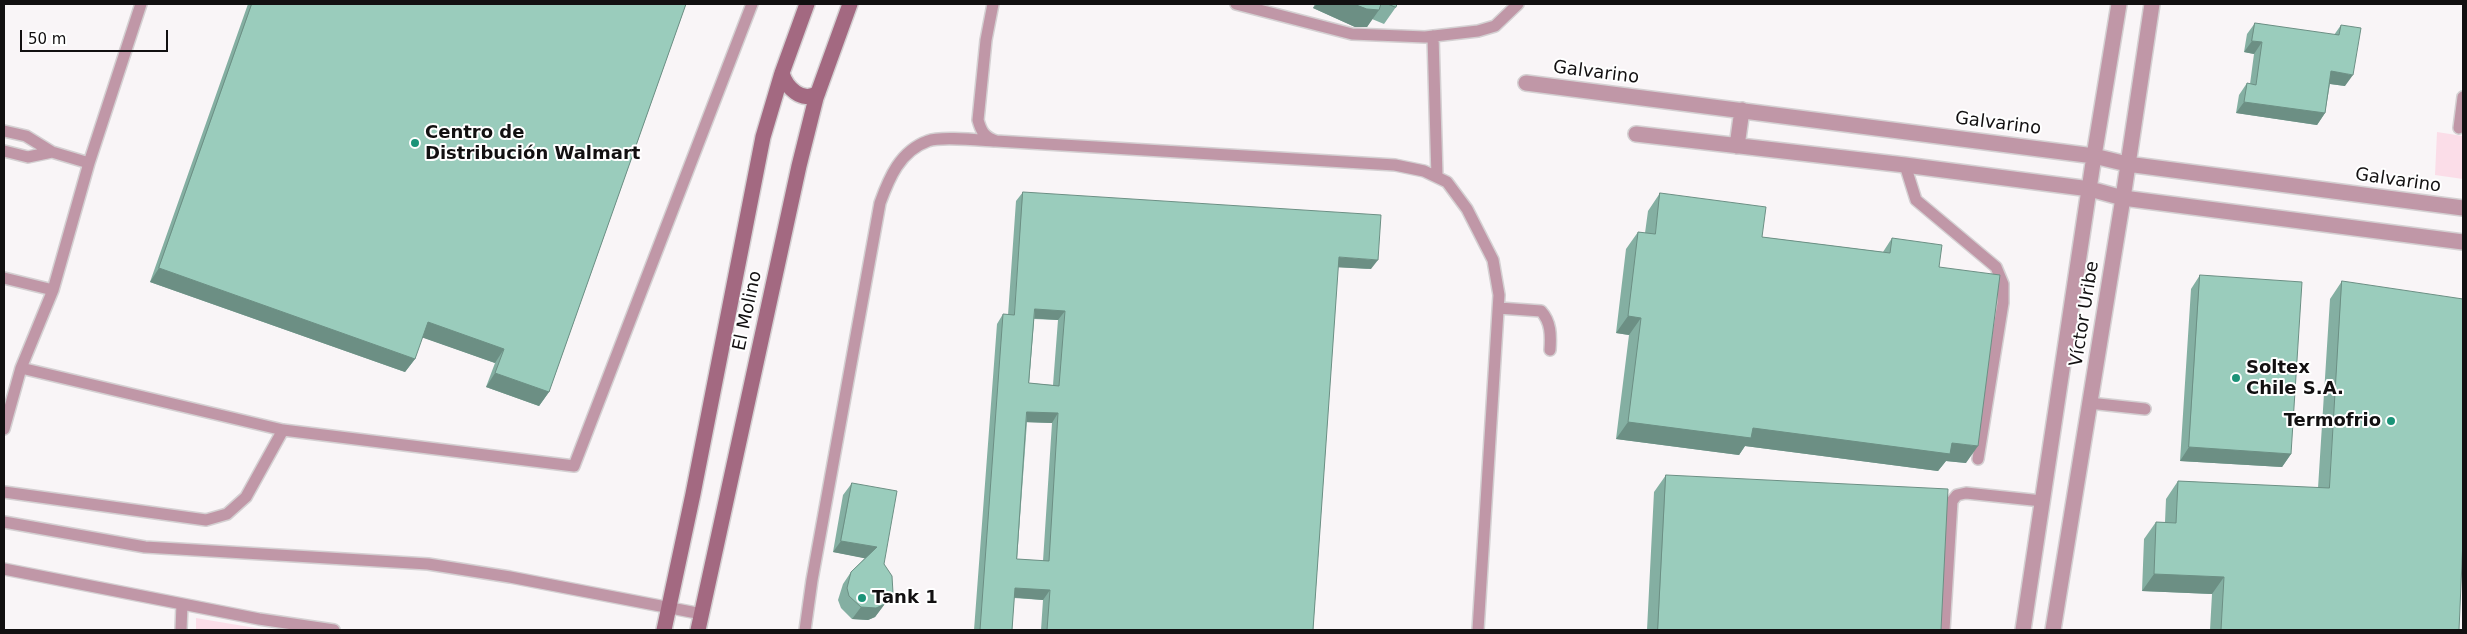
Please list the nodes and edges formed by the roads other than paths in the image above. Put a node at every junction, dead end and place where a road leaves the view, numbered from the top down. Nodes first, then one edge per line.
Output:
1 (141, 4) edge
2 (752, 4) edge
3 (807, 4) edge
4 (850, 4) edge
5 (993, 4) edge
6 (1236, 4) edge
7 (1518, 4) edge
8 (2119, 4) edge
9 (2152, 4) edge
10 (1433, 36) junction
11 (782, 73) junction
12 (1526, 83) dead end
13 (818, 93) junction
14 (2463, 97) edge
15 (1742, 110) junction
16 (2459, 128) dead end
17 (4, 131) edge
18 (1636, 134) dead end
19 (996, 141) junction
20 (1738, 146) junction
21 (4, 151) edge
22 (52, 152) junction
23 (2094, 156) junction
24 (88, 162) junction
25 (2127, 164) junction
26 (1905, 165) junction
27 (1437, 177) junction
28 (2090, 189) junction
29 (2124, 198) junction
30 (2463, 208) edge
31 (2463, 242) edge
32 (4, 278) edge
33 (53, 290) junction
34 (1498, 308) junction
35 (1550, 350) dead end
36 (21, 368) junction
37 (2089, 403) junction
38 (2145, 409) dead end
39 (4, 429) edge
40 (283, 430) junction
41 (1978, 459) edge
42 (4, 492) edge
43 (2042, 501) junction
44 (4, 522) edge
45 (4, 569) edge
46 (182, 604) junction
47 (668, 608) junction
48 (702, 614) junction
49 (181, 630) edge
50 (334, 630) edge
51 (664, 630) edge
52 (698, 630) edge
53 (805, 630) edge
54 (1478, 630) edge
55 (1944, 630) edge
56 (2023, 630) edge
57 (2053, 630) edge

1 - 24 lane
2 - 40 lane
3 - 11 street, El Molino
4 - 13 street, El Molino
5 - 19 lane
6 - 10 lane
7 - 10 lane
8 - 23 street, Víctor Uribe
9 - 25 street, Víctor Uribe
10 - 27 lane
11 - 13 street
11 - 47 street, El Molino
12 - 15 street, Galvarino
13 - 48 street, El Molino
14 - 16 lane
15 - 20 street
15 - 23 street, Galvarino
17 - 22 lane
18 - 20 street
19 - 27 lane
19 - 53 lane
20 - 26 street
21 - 22 lane
22 - 24 lane
23 - 25 street, Galvarino
23 - 28 street, Víctor Uribe
24 - 33 lane
25 - 29 street, Víctor Uribe
25 - 30 street, Galvarino
26 - 28 street
26 - 41 lane
27 - 34 lane
28 - 29 street
28 - 43 street, Víctor Uribe
29 - 31 street
29 - 37 street, Víctor Uribe
32 - 33 lane
33 - 36 lane
34 - 35 lane
34 - 54 lane
36 - 39 lane
36 - 40 lane
37 - 38 lane
37 - 57 street, Víctor Uribe
40 - 42 lane
43 - 55 lane
43 - 56 street, Víctor Uribe
44 - 47 lane
45 - 46 lane
46 - 49 lane
46 - 50 lane
47 - 48 lane
47 - 51 street, El Molino
48 - 52 street, El Molino

